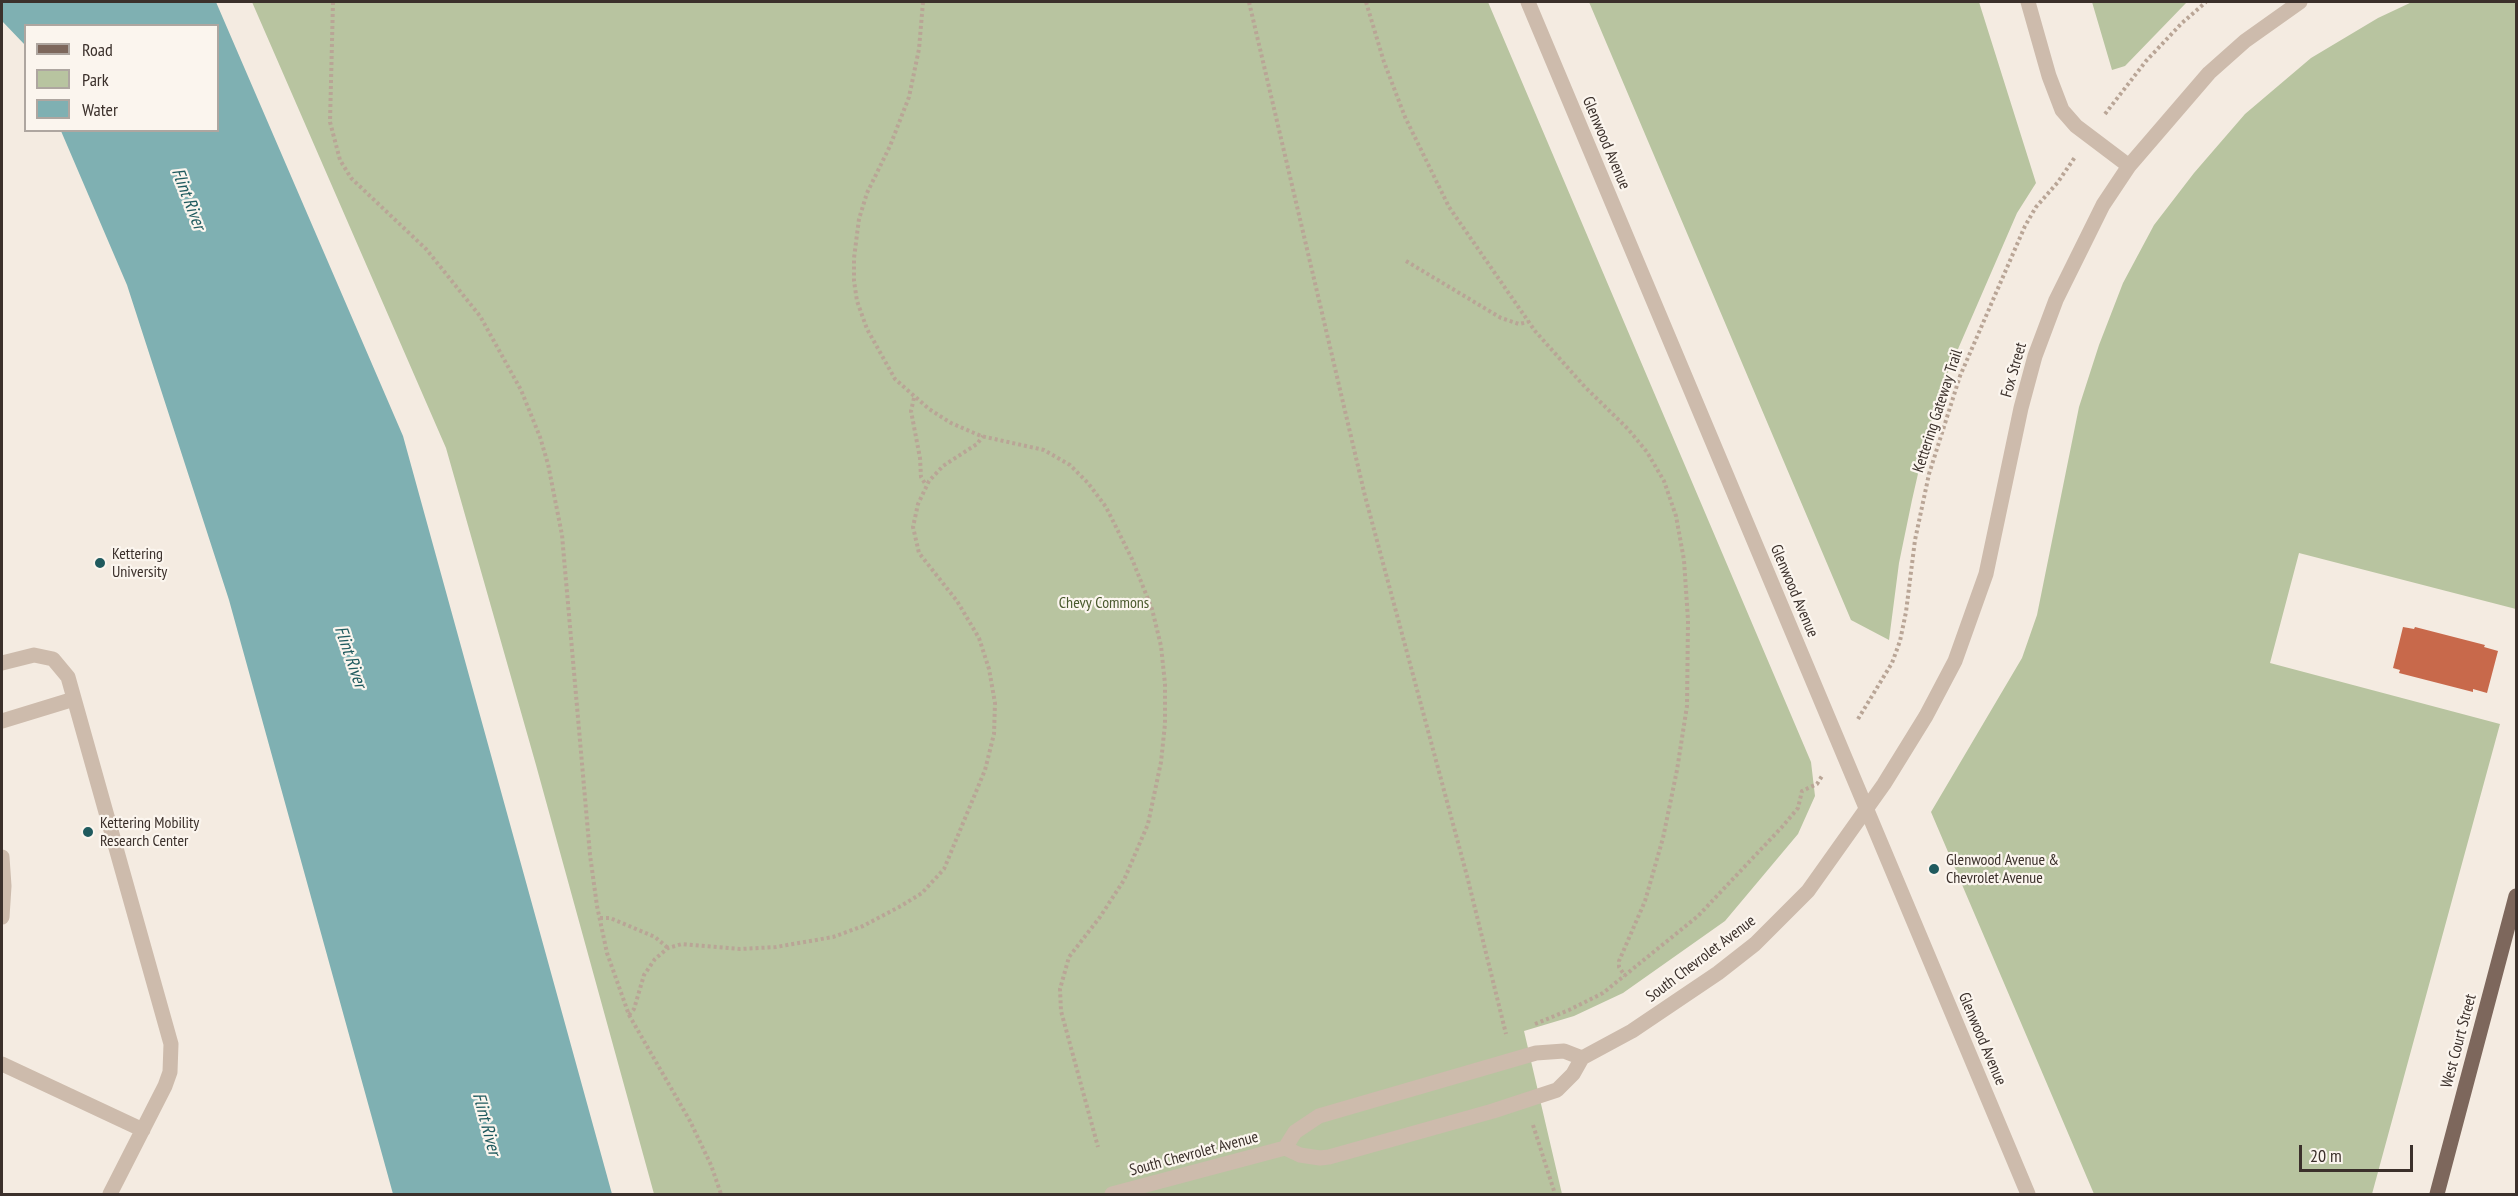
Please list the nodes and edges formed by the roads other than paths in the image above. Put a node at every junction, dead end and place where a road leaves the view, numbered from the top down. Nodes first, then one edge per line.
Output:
1 (1528, 2) edge
2 (2028, 2) edge
3 (2300, 2) edge
4 (2129, 166) junction
5 (2, 663) edge
6 (74, 699) junction
7 (2, 721) edge
8 (1866, 810) junction
9 (2, 857) edge
10 (2517, 896) edge
11 (2, 917) edge
12 (1582, 1058) junction
13 (2, 1064) edge
14 (143, 1130) junction
15 (1285, 1148) junction
16 (110, 1194) edge
17 (1112, 1194) edge
18 (2028, 1194) edge
19 (2437, 1194) edge

1 - 8 street, Glenwood Avenue
2 - 4 street
3 - 4 street, Fox Street
4 - 8 street, Fox Street
5 - 6 street
6 - 7 street
6 - 14 street
8 - 12 street, South Chevrolet Avenue
8 - 18 street, Glenwood Avenue
9 - 11 street
10 - 19 main road, West Court Street
12 - 15 street
12 - 15 street, South Chevrolet Avenue
13 - 14 street
14 - 16 street
15 - 17 street, South Chevrolet Avenue

